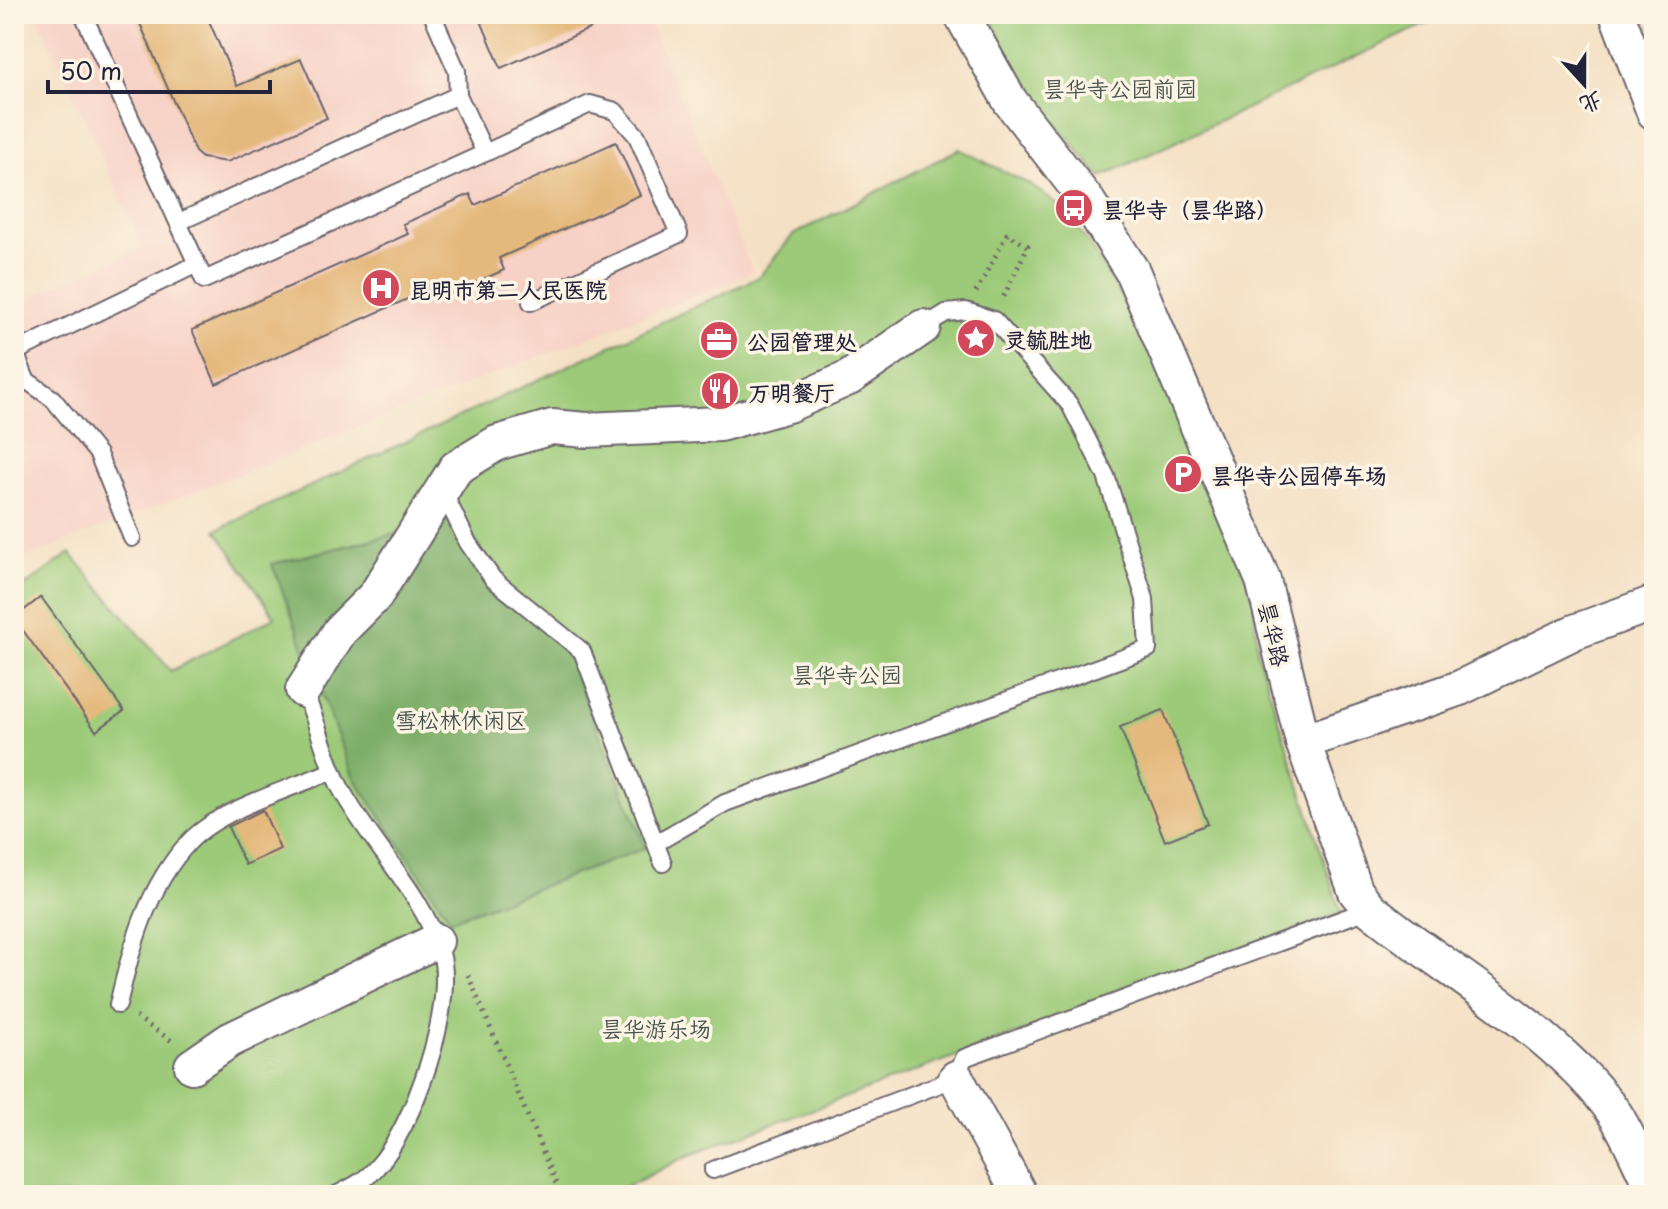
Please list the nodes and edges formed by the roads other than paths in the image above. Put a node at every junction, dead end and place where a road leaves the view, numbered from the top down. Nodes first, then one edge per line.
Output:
1 (83, 14) edge
2 (432, 14) edge
3 (961, 14) edge
4 (1617, 14) edge
5 (458, 95) junction
6 (1654, 112) edge
7 (485, 153) junction
8 (179, 222) junction
9 (197, 264) junction
10 (531, 302) dead end
11 (923, 327) joint
12 (442, 489) junction
13 (132, 538) dead end
14 (1654, 603) edge
15 (303, 690) joint
16 (1303, 742) junction
17 (332, 771) junction
18 (656, 843) junction
19 (663, 863) dead end
20 (1370, 909) junction
21 (436, 941) junction
22 (118, 1005) road end
23 (192, 1066) road end
24 (956, 1078) junction
25 (713, 1170) dead end
26 (1654, 1191) edge
27 (336, 1195) edge
28 (1020, 1195) edge

1 - 8 lane
2 - 5 lane
3 - 16 street, 昙华路
4 - 6 street
5 - 7 lane
5 - 8 lane
7 - 9 lane
7 - 10 lane
8 - 9 lane
9 - 13 lane
11 - 12 street
11 - 18 lane
12 - 15 street
12 - 18 lane
14 - 16 street
15 - 17 lane
16 - 20 street, 昙华路
17 - 21 lane
17 - 22 lane
18 - 19 lane
20 - 24 lane
20 - 26 street, 昙华路
21 - 23 street
21 - 27 lane
24 - 25 lane
24 - 28 street

